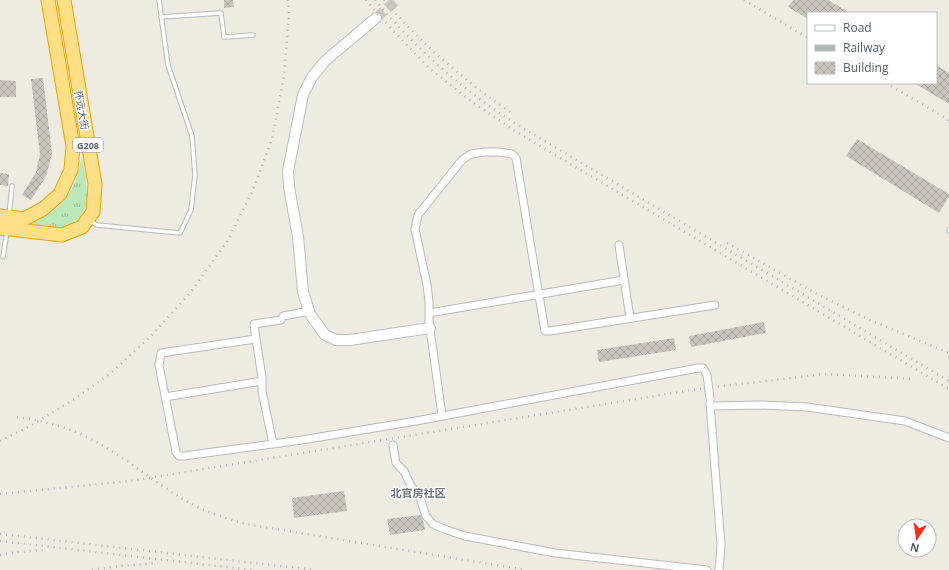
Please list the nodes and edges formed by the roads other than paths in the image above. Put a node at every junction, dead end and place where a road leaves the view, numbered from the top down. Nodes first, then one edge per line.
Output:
1 (48, 0) edge
2 (64, 0) edge
3 (159, 0) edge
4 (161, 17) junction
5 (376, 18) tunnel mouth
6 (253, 35) dead end
7 (12, 186) dead end
8 (87, 220) junction
9 (4, 222) edge
10 (23, 225) junction
11 (619, 245) dead end
12 (3, 257) dead end
13 (624, 280) junction
14 (538, 294) junction
15 (715, 305) dead end
16 (310, 312) junction
17 (429, 313) junction
18 (630, 318) junction
19 (430, 328) junction
20 (256, 339) junction
21 (262, 381) junction
22 (165, 397) junction
23 (710, 403) junction
24 (442, 415) junction
25 (949, 438) edge
26 (273, 444) junction
27 (393, 445) dead end
28 (707, 570) edge
29 (719, 570) edge

1 - 10 highway, 怀远大街 / G208
2 - 8 highway, 怀远大街 / G208
3 - 4 lane
4 - 6 lane
4 - 8 lane
5 - 16 street
7 - 9 lane
8 - 10 highway
9 - 10 highway
9 - 12 lane
11 - 13 street
13 - 14 street
13 - 18 street
14 - 17 street
14 - 17 street
14 - 18 street
15 - 18 street
16 - 19 street
16 - 20 street
17 - 19 street
19 - 24 street
20 - 21 street
20 - 22 street
21 - 22 street
21 - 26 street
22 - 26 street
23 - 24 street, bridge
23 - 25 street
23 - 29 street
24 - 26 street
27 - 28 street

